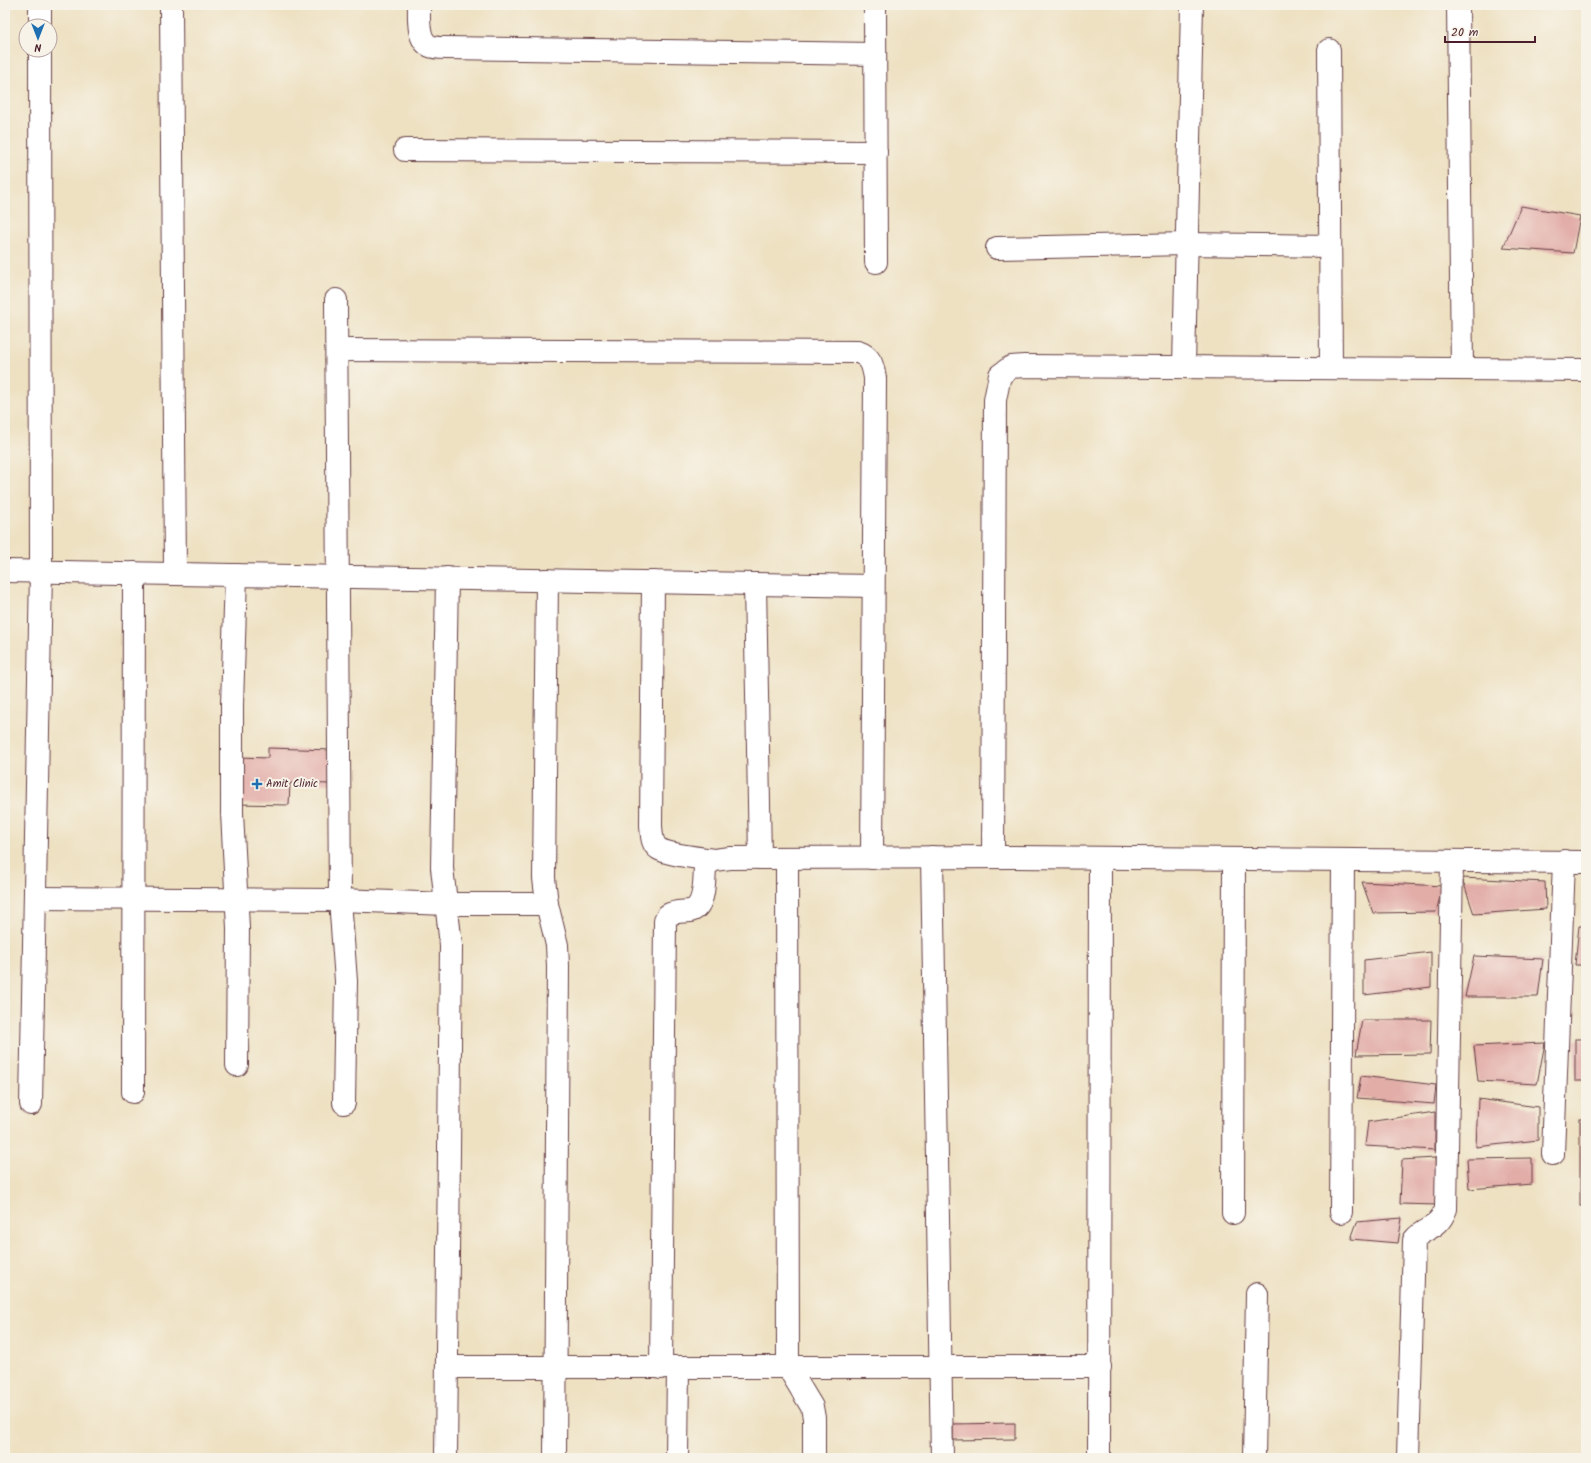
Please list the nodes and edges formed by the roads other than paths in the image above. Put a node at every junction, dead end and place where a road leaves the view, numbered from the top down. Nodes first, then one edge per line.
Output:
1 (40, 5) edge
2 (171, 5) edge
3 (419, 5) edge
4 (875, 5) edge
5 (1192, 5) edge
6 (1458, 5) edge
7 (40, 18) edge
8 (1329, 50) dead end
9 (875, 54) junction
10 (40, 58) edge
11 (405, 150) dead end
12 (876, 152) junction
13 (1186, 244) junction
14 (1330, 246) junction
15 (997, 248) dead end
16 (876, 262) dead end
17 (336, 300) dead end
18 (337, 350) junction
19 (1184, 367) junction
20 (1331, 368) junction
21 (1462, 369) junction
22 (1586, 370) edge
23 (5, 571) edge
24 (41, 571) junction
25 (134, 573) junction
26 (174, 574) junction
27 (236, 575) junction
28 (338, 576) junction
29 (448, 578) junction
30 (548, 580) junction
31 (654, 582) junction
32 (755, 584) junction
33 (873, 586) junction
34 (932, 857) junction
35 (993, 857) junction
36 (760, 858) junction
37 (787, 858) junction
38 (872, 858) junction
39 (1100, 858) junction
40 (1234, 859) junction
41 (714, 860) junction
42 (1343, 860) junction
43 (1452, 861) junction
44 (1564, 861) junction
45 (1586, 862) edge
46 (35, 898) junction
47 (134, 898) junction
48 (236, 900) junction
49 (340, 900) junction
50 (447, 904) junction
51 (547, 904) junction
52 (237, 1065) dead end
53 (133, 1092) dead end
54 (31, 1104) dead end
55 (344, 1104) dead end
56 (1553, 1154) dead end
57 (1342, 1212) dead end
58 (1233, 1213) dead end
59 (1257, 1294) dead end
60 (448, 1367) junction
61 (669, 1367) junction
62 (788, 1367) junction
63 (941, 1367) junction
64 (1100, 1367) junction
65 (555, 1368) junction
66 (446, 1458) edge
67 (555, 1458) edge
68 (677, 1458) edge
69 (814, 1458) edge
70 (942, 1458) edge
71 (1099, 1458) edge
72 (1254, 1458) edge
73 (1408, 1458) edge

1 - 7 street
2 - 26 street
3 - 9 street
4 - 9 street
5 - 13 street
6 - 21 street
8 - 14 street
9 - 12 street
10 - 24 street
11 - 12 street
12 - 16 street
13 - 14 street
13 - 15 street
13 - 19 street
14 - 20 street
17 - 18 street
18 - 28 street
18 - 33 street
19 - 20 street
19 - 35 street
20 - 21 street
21 - 22 street
23 - 24 street
24 - 25 street
24 - 46 street
25 - 26 street
25 - 47 street
26 - 27 street
27 - 28 street
27 - 48 street
28 - 29 street
28 - 49 street
29 - 30 street
29 - 50 street
30 - 31 street
30 - 51 street
31 - 32 street
31 - 41 street
32 - 33 street
32 - 36 street
33 - 38 street
34 - 35 street
34 - 38 street
34 - 63 street
35 - 39 street
36 - 37 street
36 - 41 street
37 - 38 street
37 - 62 street
39 - 40 street
39 - 64 street
40 - 42 street
40 - 58 street
41 - 61 street
42 - 43 street
42 - 57 street
43 - 44 street
43 - 73 street
44 - 45 street
44 - 56 street
46 - 47 street
46 - 54 street
47 - 48 street
47 - 53 street
48 - 49 street
48 - 52 street
49 - 50 street
49 - 55 street
50 - 51 street
50 - 60 street
51 - 65 street
59 - 72 street
60 - 65 street
60 - 66 street
61 - 62 street
61 - 65 street
61 - 68 street
62 - 63 street
62 - 69 street
63 - 64 street
63 - 70 street
64 - 71 street
65 - 67 street

